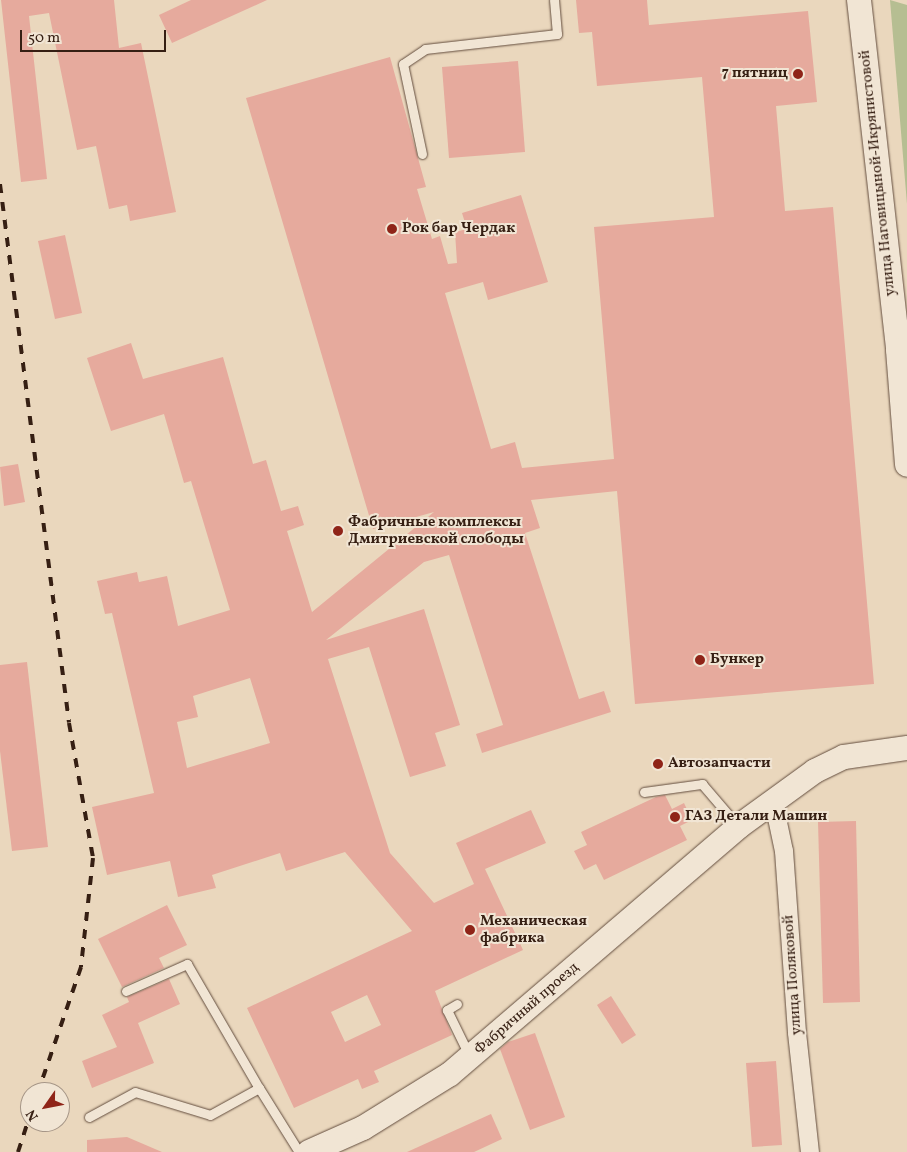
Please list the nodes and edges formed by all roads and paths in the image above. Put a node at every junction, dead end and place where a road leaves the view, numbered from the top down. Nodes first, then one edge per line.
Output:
1 (554, 0) edge
2 (859, 0) edge
3 (422, 154) dead end
4 (907, 465) edge
5 (907, 748) edge
6 (644, 792) dead end
7 (773, 799) junction
8 (738, 826) junction
9 (126, 991) dead end
10 (456, 1004) dead end
11 (471, 1058) junction
12 (259, 1088) junction
13 (89, 1117) dead end
14 (299, 1152) edge
15 (309, 1152) edge
16 (810, 1152) edge

1 - 3 lane
2 - 4 main road, улица Наговицыной-Икрянистовой
5 - 7 main road, Фабричный проезд
6 - 8 lane
7 - 8 main road, Фабричный проезд
7 - 16 street, улица Поляковой
8 - 11 main road, Фабричный проезд
9 - 12 lane
10 - 11 lane
11 - 15 main road, Фабричный проезд
12 - 13 lane
12 - 14 lane

